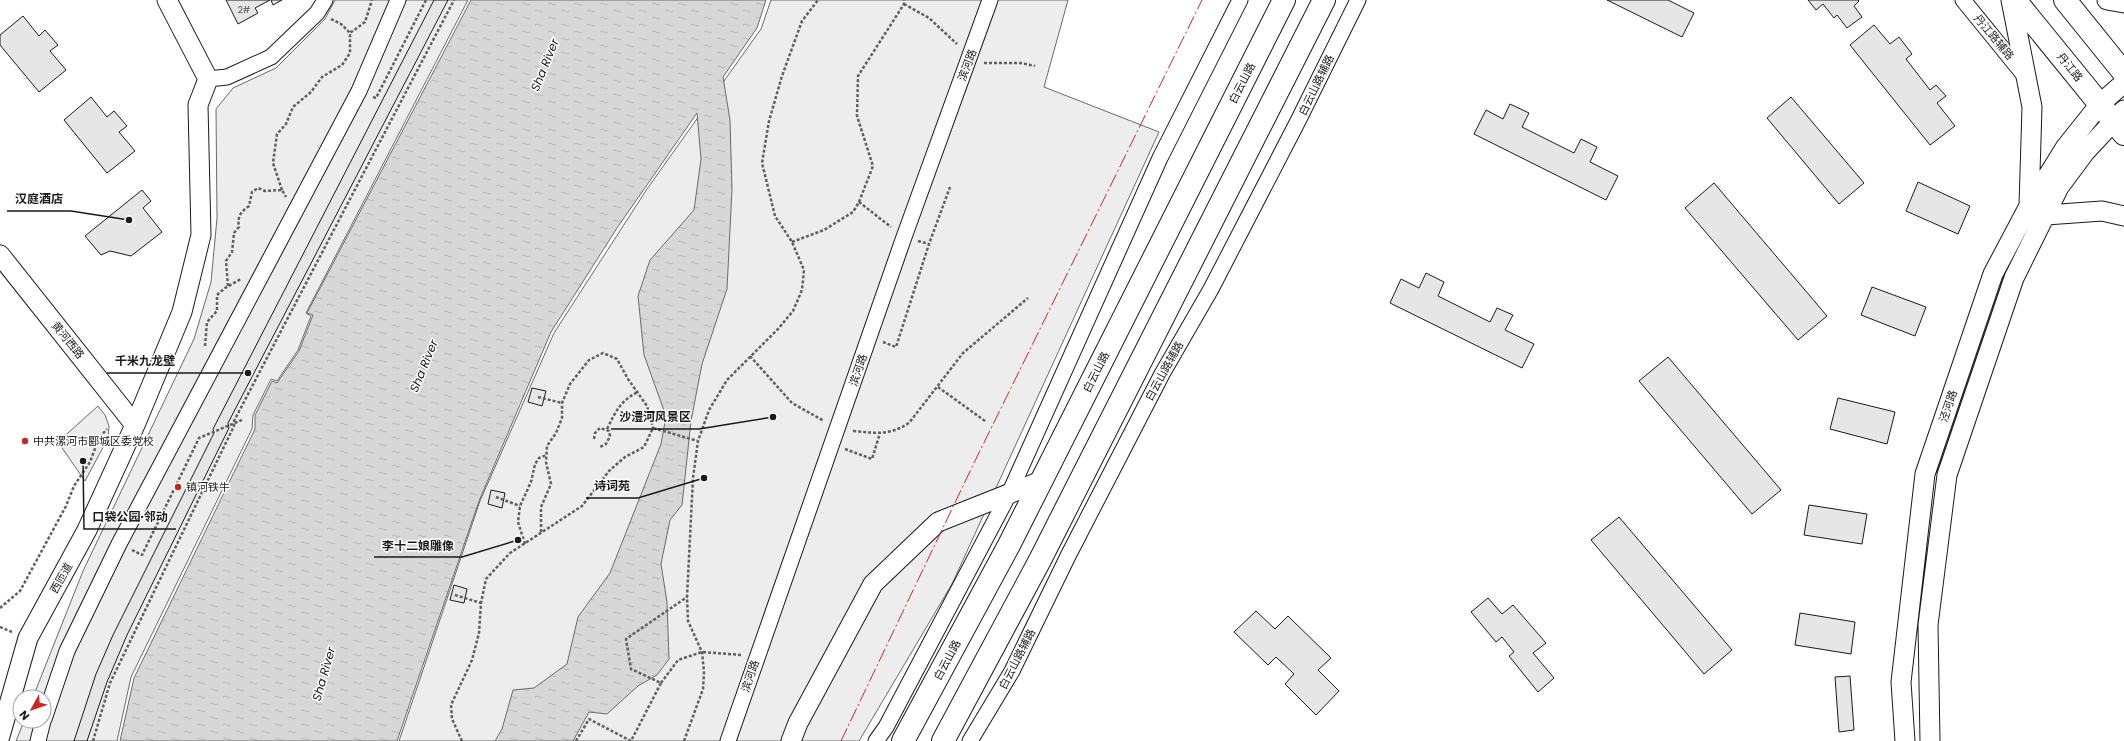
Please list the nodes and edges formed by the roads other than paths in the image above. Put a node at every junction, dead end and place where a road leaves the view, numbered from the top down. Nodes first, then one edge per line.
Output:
1 (168, 0) edge
2 (325, 0) edge
3 (398, 0) edge
4 (990, 0) edge
5 (1240, 0) edge
6 (1284, 0) edge
7 (1324, 0) edge
8 (1358, 0) edge
9 (1963, 0) edge
10 (2012, 0) edge
11 (2015, 0) edge
12 (2064, 0) edge
13 (2124, 73) edge
14 (2024, 75) junction
15 (208, 79) junction
16 (2124, 83) edge
17 (2115, 117) edge
18 (2029, 206) junction
19 (2046, 215) junction
20 (2124, 216) edge
21 (0, 255) edge
22 (135, 425) junction
23 (1041, 481) junction
24 (1009, 494) junction
25 (52, 696) edge
26 (41, 729) edge
27 (0, 736) edge
28 (38, 741) edge
29 (728, 741) edge
30 (791, 741) edge
31 (876, 741) edge
32 (903, 741) edge
33 (943, 741) edge
34 (970, 741) edge
35 (1905, 741) edge
36 (1930, 741) edge

1 - 15 street
2 - 15 street
3 - 25 street
4 - 29 street, 滨河路
5 - 24 street
6 - 23 highway, 白云山路
7 - 33 highway
8 - 34 street, 白云山路辅路
9 - 14 street, 丹江路辅路
10 - 14 street
11 - 17 highway, 丹江路
12 - 13 highway
14 - 18 street
15 - 22 street, 西匝道
16 - 17 street
17 - 18 street, 泾河路
17 - 19 street, 泾河路
18 - 35 street, 泾河路
19 - 20 street
19 - 36 street, 泾河路
21 - 22 street, 黄河西路
22 - 27 street, 西匝道
23 - 24 street
23 - 32 highway, 白云山路
24 - 30 street
24 - 31 street
26 - 28 street

